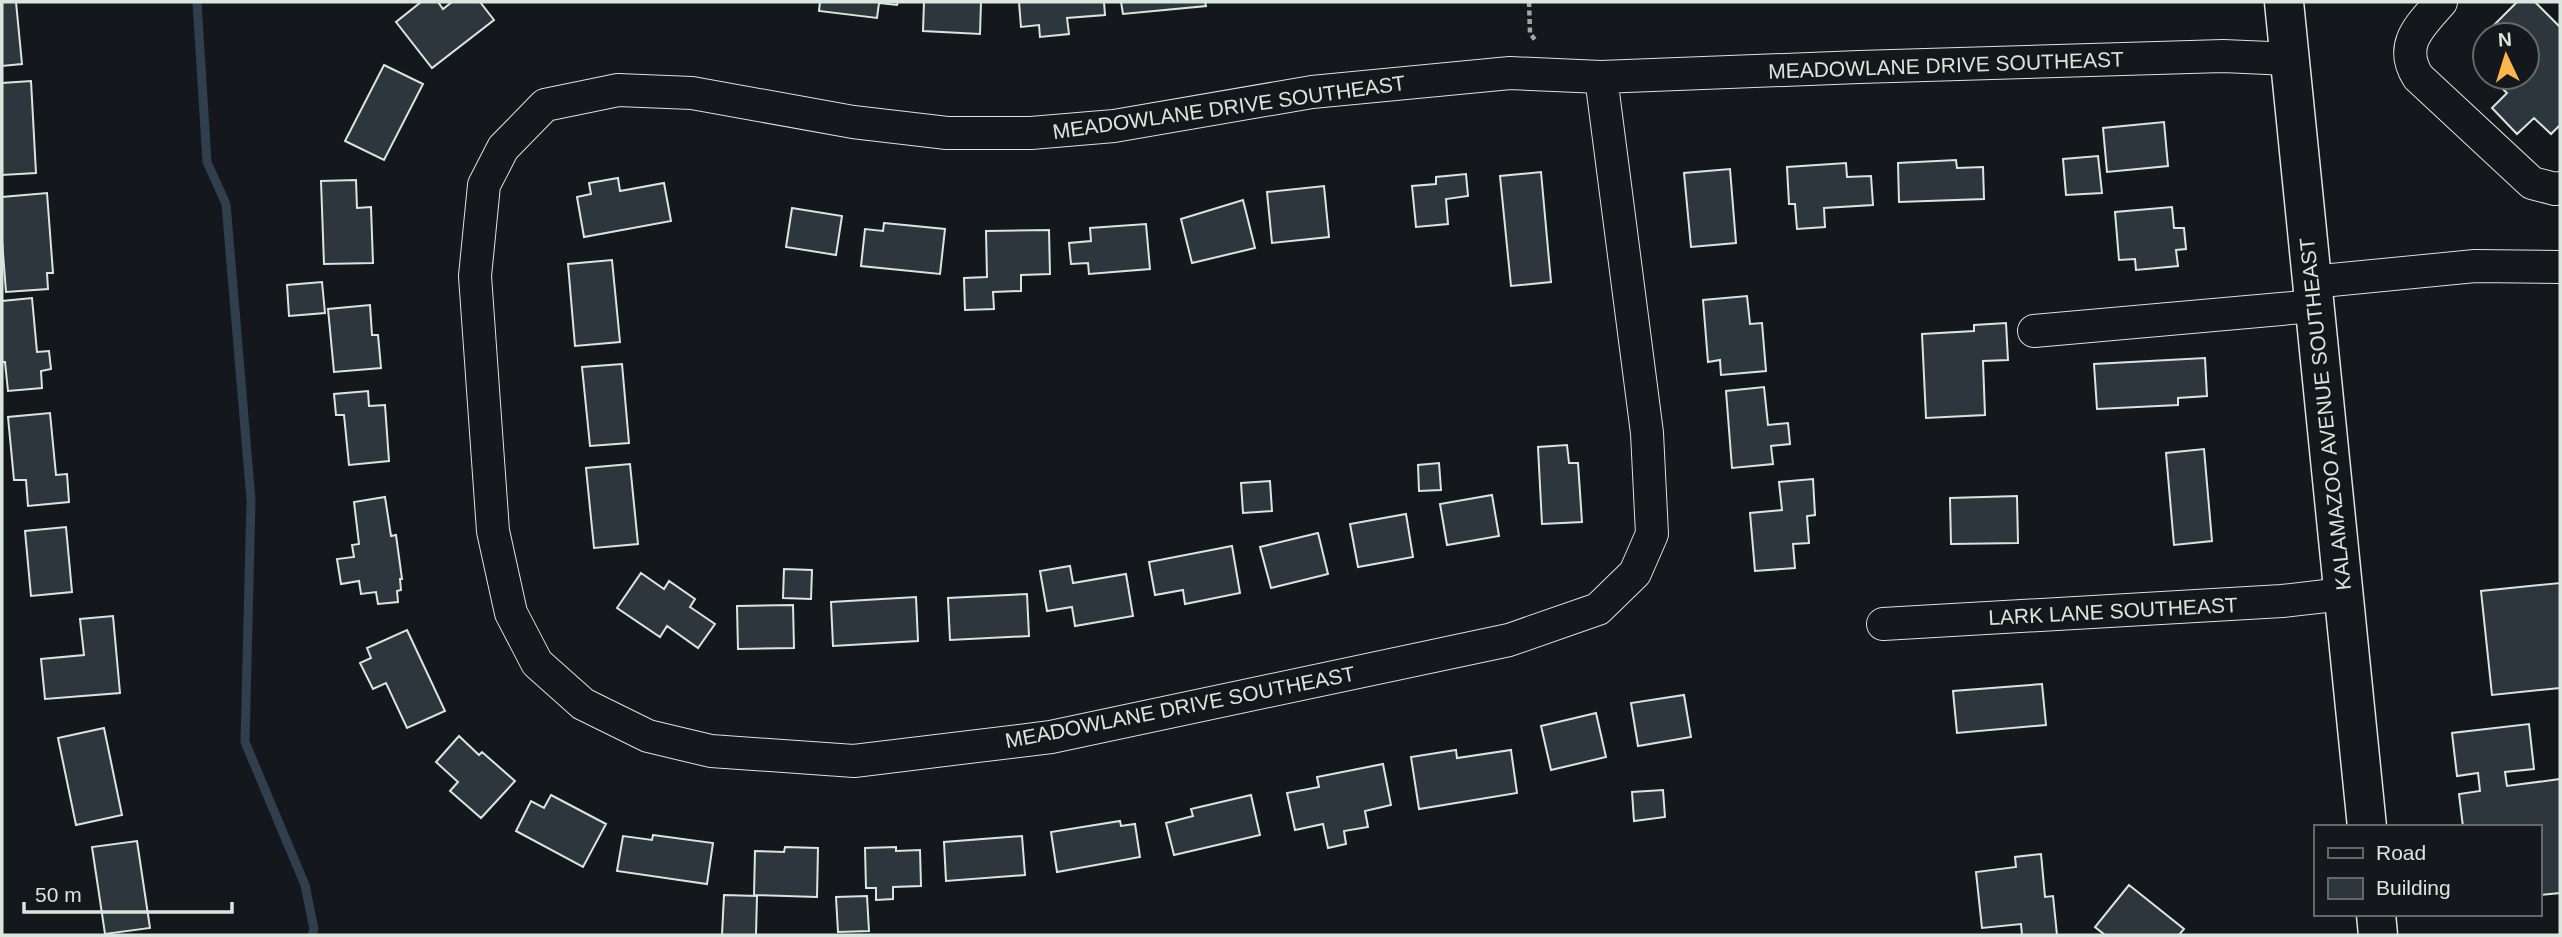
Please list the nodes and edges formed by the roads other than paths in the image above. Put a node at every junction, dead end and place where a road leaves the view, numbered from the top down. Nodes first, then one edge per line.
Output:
1 (2284, 2) edge
2 (2441, 2) edge
3 (2291, 59) junction
4 (1601, 77) junction
5 (2560, 188) edge
6 (2560, 267) edge
7 (2312, 294) junction
8 (2034, 331) dead end
9 (2343, 594) junction
10 (1883, 624) dead end
11 (2367, 825) edge
12 (2376, 916) edge
13 (2378, 935) edge

1 - 3 main road, KALAMAZOO AVENUE SOUTHEAST
2 - 5 street
3 - 4 street, MEADOWLANE DRIVE SOUTHEAST
3 - 7 main road, KALAMAZOO AVENUE SOUTHEAST
4 - 4 street, MEADOWLANE DRIVE SOUTHEAST
6 - 7 street
7 - 8 street
7 - 9 main road, KALAMAZOO AVENUE SOUTHEAST
9 - 10 street, LARK LANE SOUTHEAST
9 - 11 main road, KALAMAZOO AVENUE SOUTHEAST
12 - 13 main road

